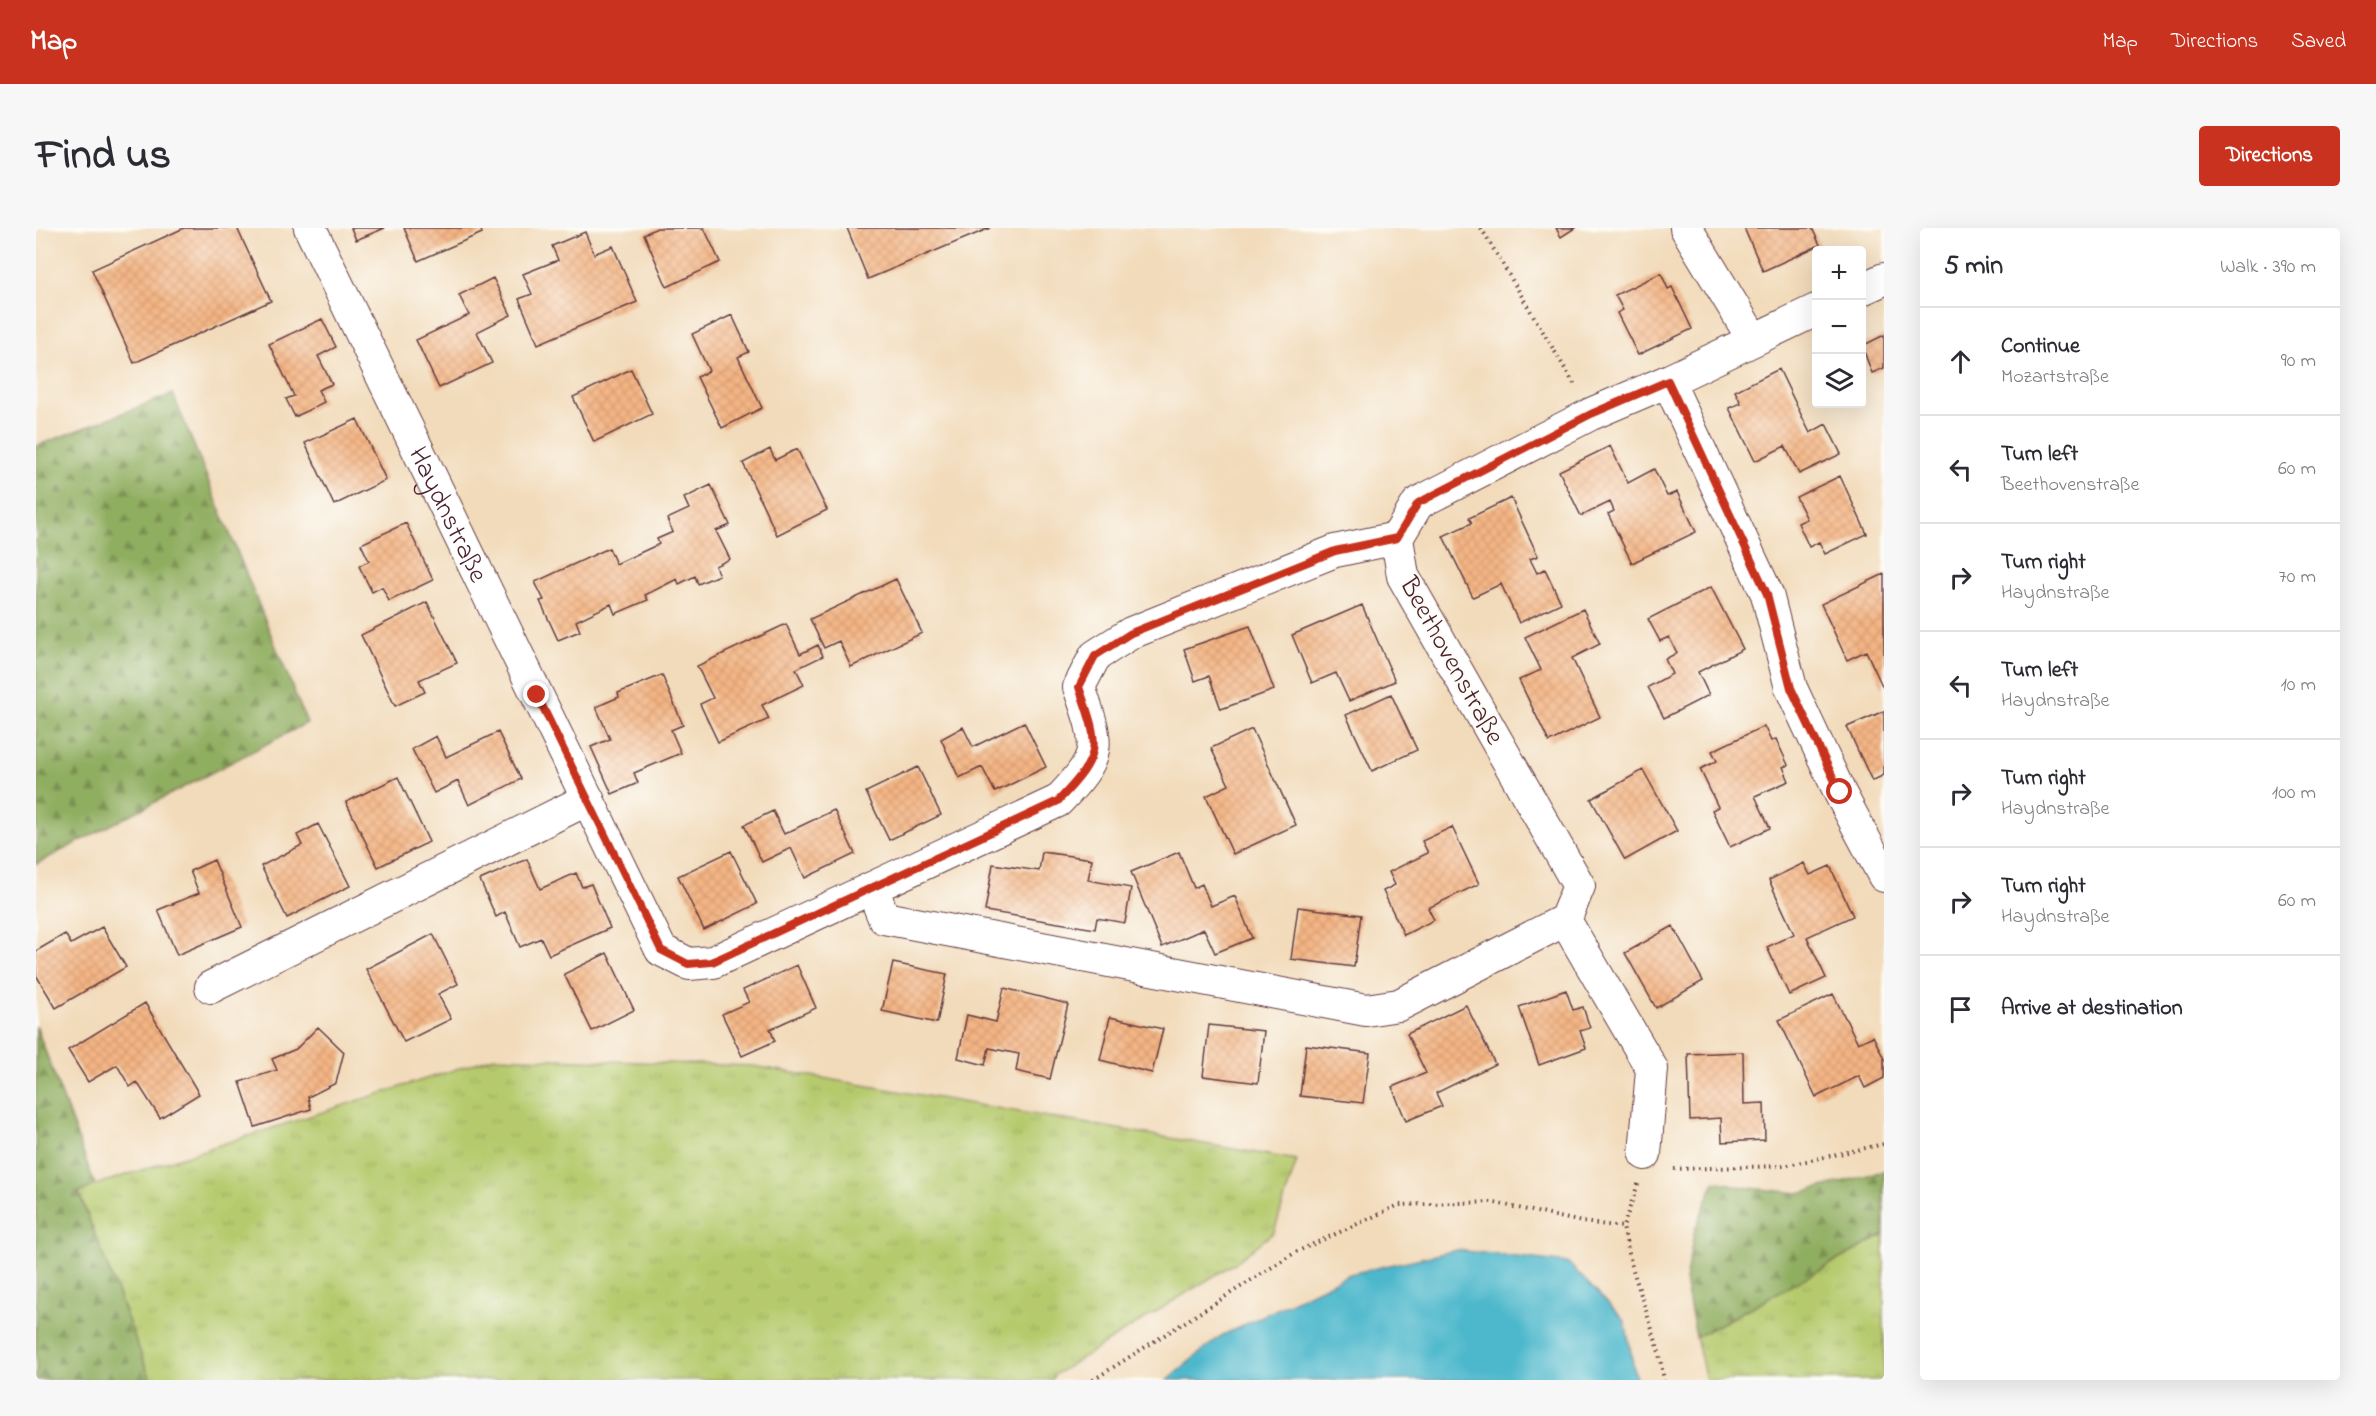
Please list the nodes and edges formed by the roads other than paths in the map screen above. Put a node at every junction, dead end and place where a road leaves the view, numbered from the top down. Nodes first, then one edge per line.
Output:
1 (310, 228) edge
2 (1686, 228) edge
3 (1884, 279) edge
4 (1866, 288) edge
5 (1812, 312) edge
6 (1753, 339) junction
7 (1668, 381) junction
8 (1397, 538) junction
9 (588, 799) junction
10 (1884, 876) edge
11 (872, 888) junction
12 (1565, 921) junction
13 (210, 987) dead end
14 (1644, 1162) road end

1 - 9 street, Haydnstraße
2 - 6 street
3 - 4 street
5 - 6 street
6 - 7 street
7 - 8 street
7 - 10 street
8 - 11 street, Haydnstraße
8 - 12 street, Beethovenstraße
9 - 11 street, Haydnstraße
9 - 13 street
11 - 12 street
12 - 14 street

